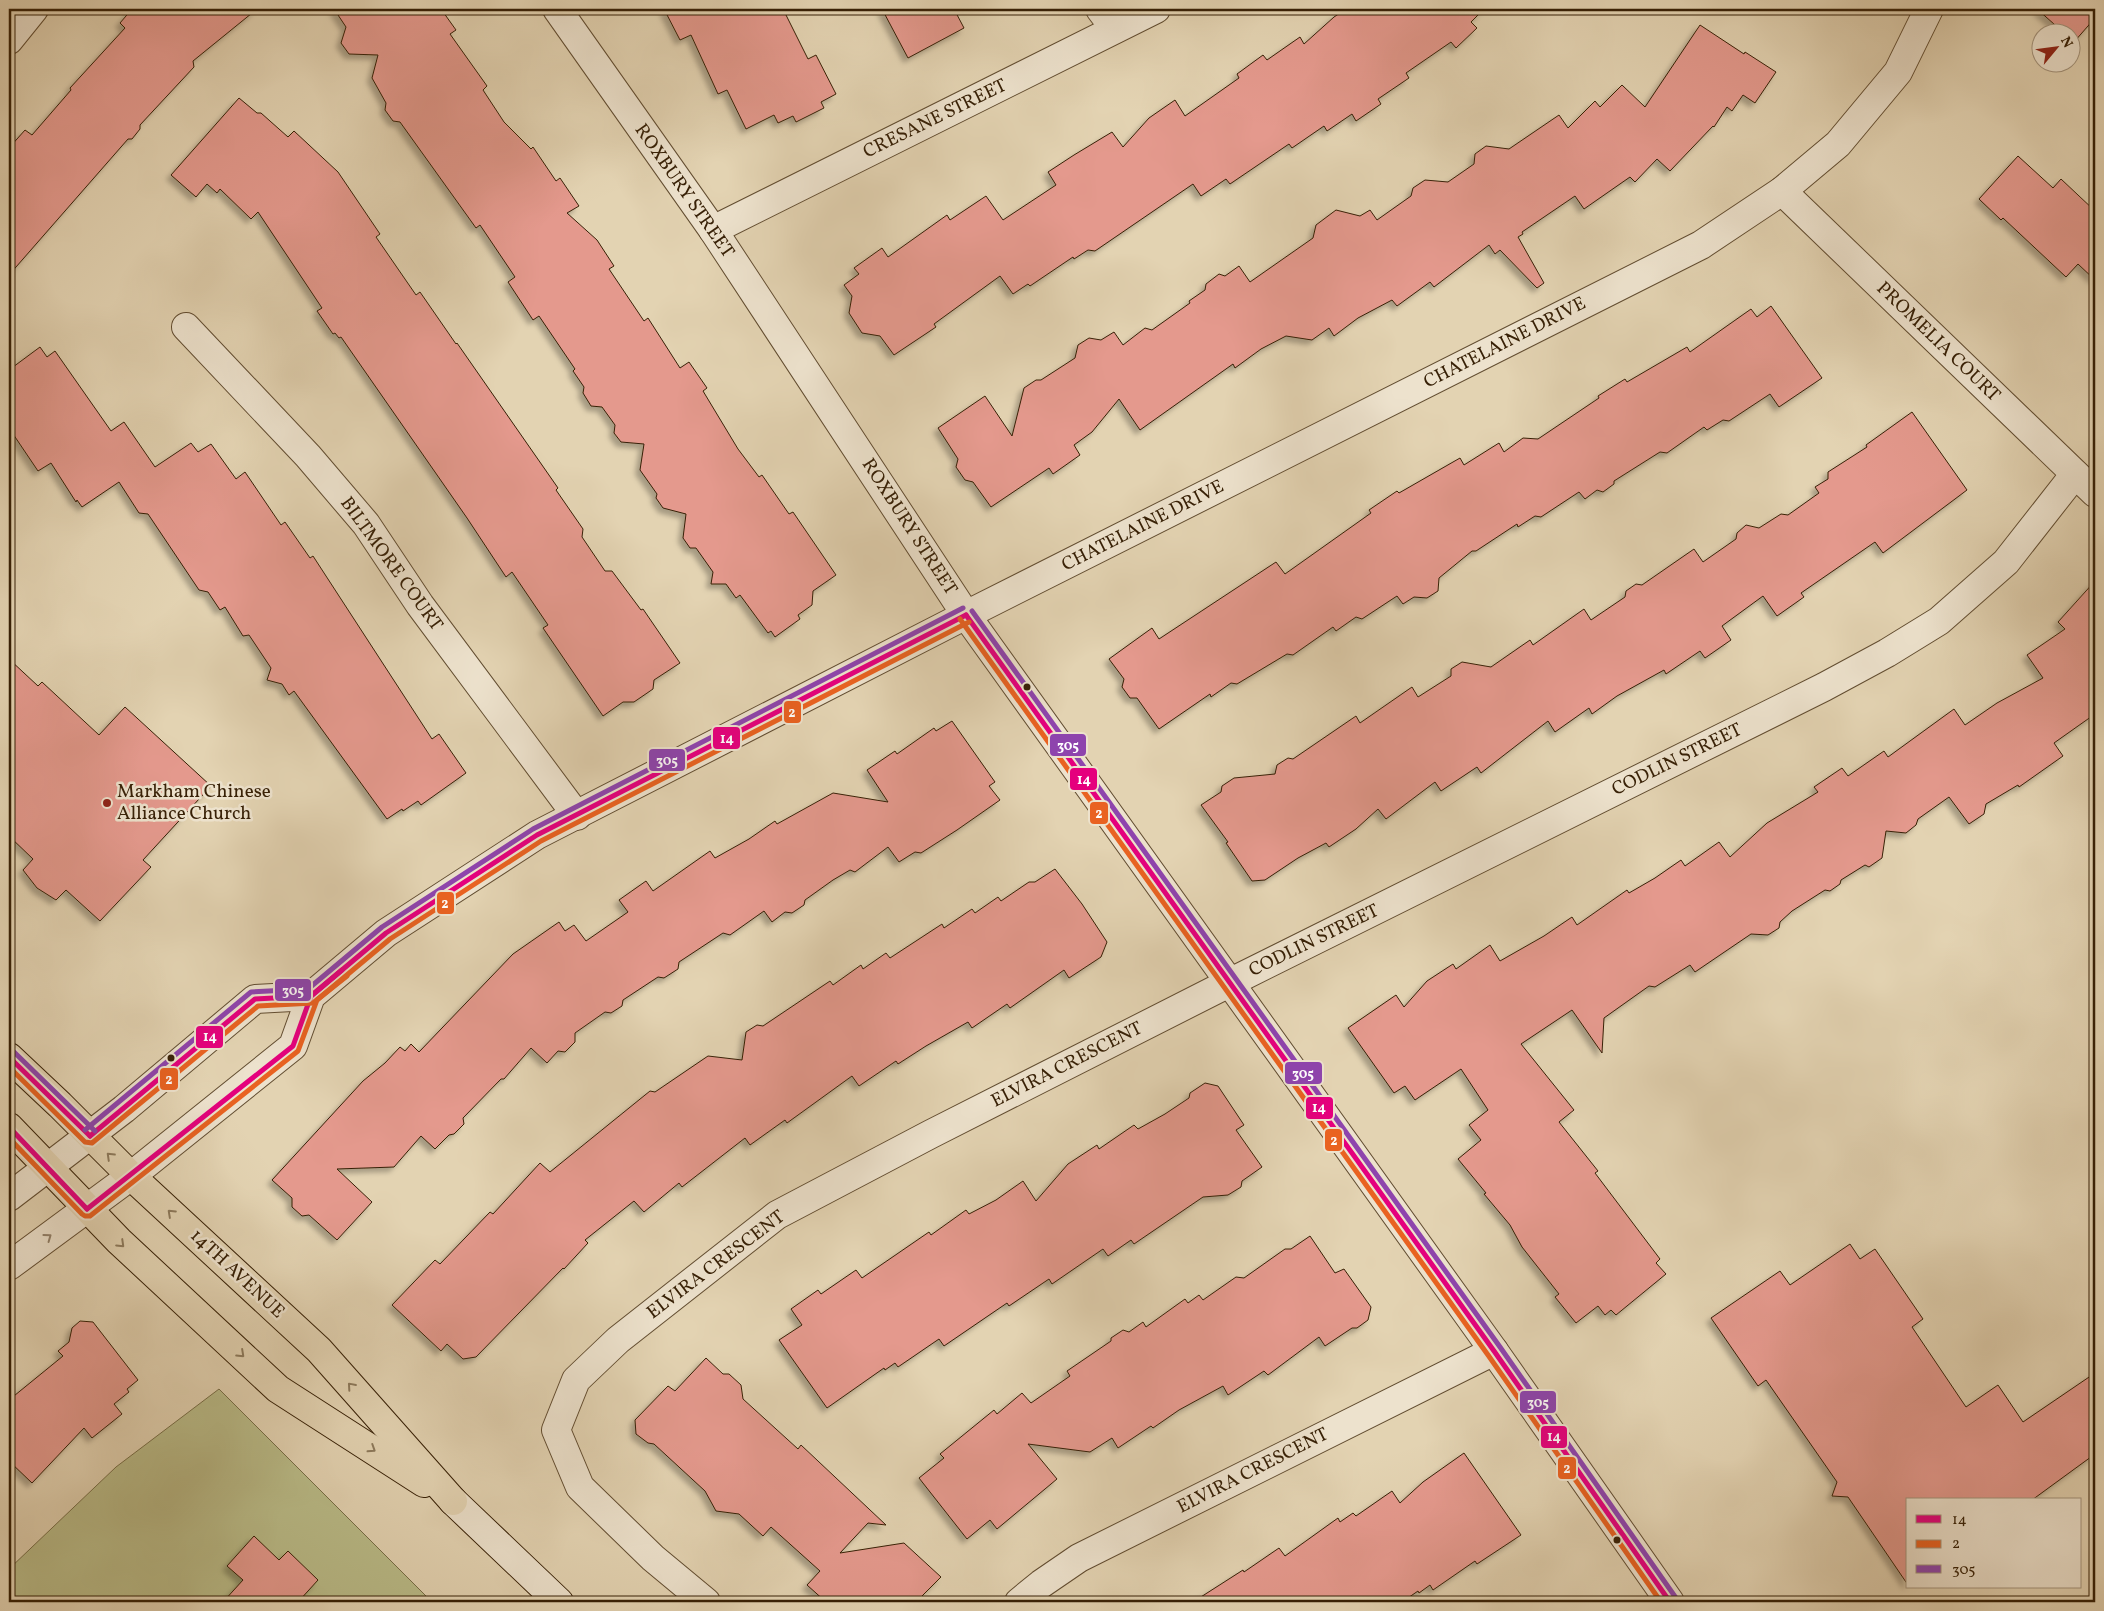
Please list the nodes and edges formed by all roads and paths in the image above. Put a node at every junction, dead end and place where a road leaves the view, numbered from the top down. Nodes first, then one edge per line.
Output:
1 (34, 9) edge
2 (557, 9) edge
3 (1156, 9) edge
4 (1929, 9) edge
5 (1108, 19) edge
6 (9, 40) edge
7 (1782, 191) junction
8 (713, 230) junction
9 (186, 327) dead end
10 (2075, 474) junction
11 (2095, 493) edge
12 (966, 615) junction
13 (577, 816) junction
14 (1231, 982) junction
15 (311, 996) junction
16 (9, 1057) edge
17 (9, 1127) edge
18 (90, 1136) junction
19 (48, 1169) junction
20 (131, 1176) junction
21 (9, 1197) edge
22 (87, 1209) junction
23 (9, 1266) edge
24 (1494, 1351) junction
25 (453, 1501) junction
26 (559, 1602) edge
27 (706, 1602) edge
28 (1019, 1602) edge
29 (1670, 1602) edge

1 - 6 street
2 - 8 street, ROXBURY STREET
3 - 5 street, CRESANE STREET
4 - 7 street, CHATELAINE DRIVE
5 - 8 street, CRESANE STREET
7 - 10 street, PROMELIA COURT
7 - 12 street, CHATELAINE DRIVE
8 - 12 street, ROXBURY STREET
9 - 13 street, BILTMORE COURT
10 - 11 street, PROMELIA COURT
10 - 14 street, CODLIN STREET
12 - 13 street, CHATELAINE DRIVE
12 - 14 street, ROXBURY STREET
13 - 15 street, CHATELAINE DRIVE
14 - 24 street, ROXBURY STREET
14 - 27 street, ELVIRA CRESCENT
15 - 18 street
15 - 20 street, CHATELAINE DRIVE
16 - 18 main road, 14TH AVENUE
17 - 19 main road, 14TH AVENUE
18 - 19 street
20 -> 18 main road, 14TH AVENUE
19 - 21 street
19 - 22 main road, 14TH AVENUE
20 - 22 street, CHATELAINE DRIVE
25 -> 20 main road, 14TH AVENUE
23 -> 22 street, CHATELAINE DRIVE
22 -> 25 main road, 14TH AVENUE
24 - 28 street, ELVIRA CRESCENT
24 - 29 street, ROXBURY STREET
25 - 26 street, 14TH AVENUE

